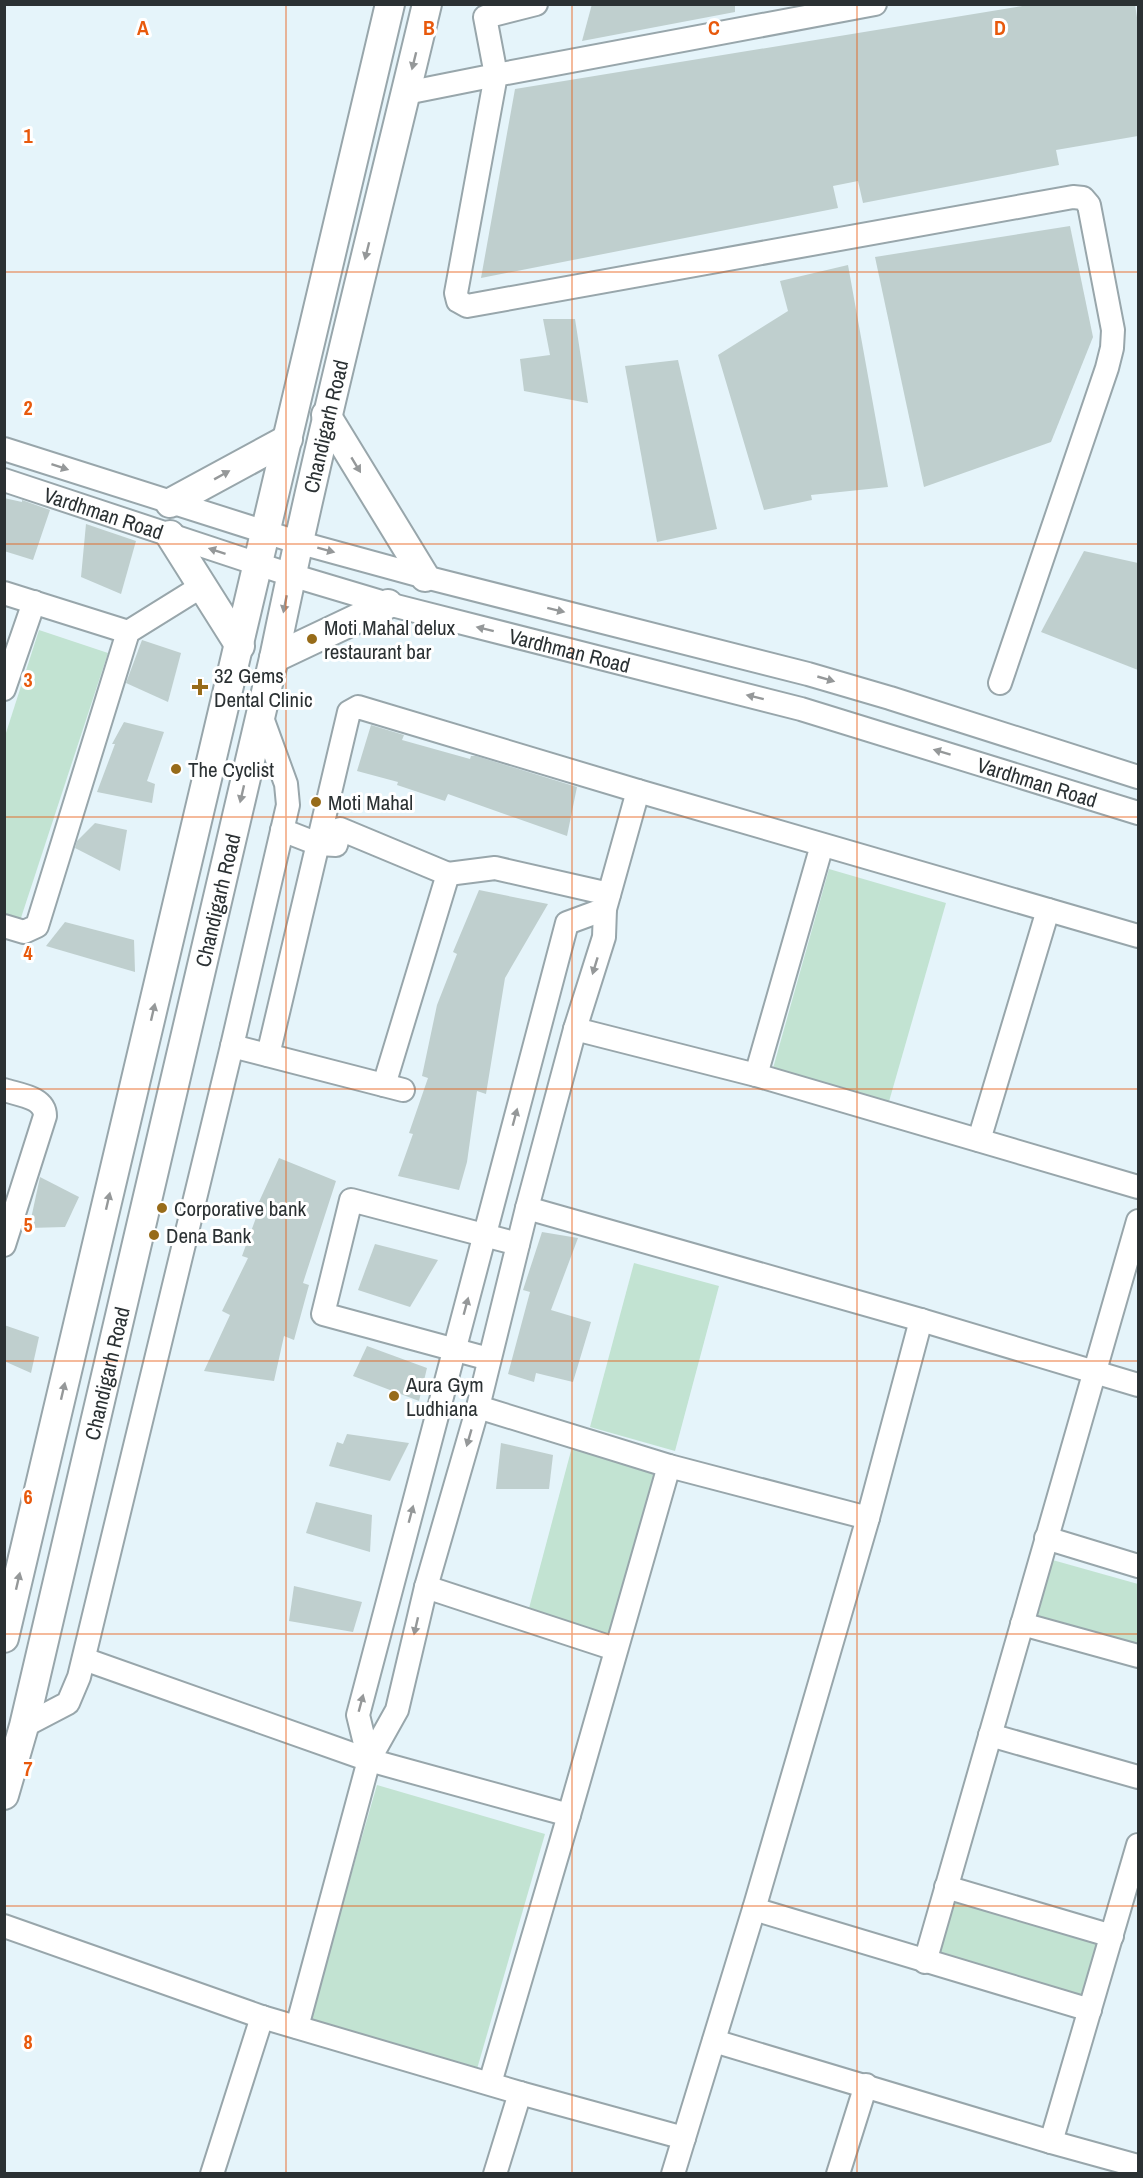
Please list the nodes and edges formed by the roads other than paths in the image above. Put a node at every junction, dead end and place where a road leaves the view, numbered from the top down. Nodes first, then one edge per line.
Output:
1 (390, 4) edge
2 (427, 4) edge
3 (536, 4) edge
4 (875, 4) edge
5 (496, 75) junction
6 (406, 93) junction
7 (326, 415) junction
8 (288, 439) junction
9 (4, 449) edge
10 (4, 480) edge
11 (170, 503) junction
12 (266, 532) junction
13 (170, 535) junction
14 (297, 542) junction
15 (259, 565) junction
16 (291, 575) junction
17 (425, 577) junction
18 (202, 586) junction
19 (4, 593) edge
20 (34, 602) junction
21 (388, 603) junction
22 (128, 632) junction
23 (240, 646) junction
24 (274, 658) junction
25 (1000, 683) dead end
26 (4, 689) edge
27 (261, 715) junction
28 (1138, 777) edge
29 (638, 791) junction
30 (1138, 813) edge
31 (282, 830) junction
32 (318, 844) junction
33 (822, 845) junction
34 (448, 874) junction
35 (607, 901) junction
36 (1047, 910) junction
37 (4, 927) edge
38 (1138, 936) edge
39 (575, 1029) junction
40 (232, 1046) junction
41 (268, 1055) junction
42 (756, 1076) junction
43 (4, 1090) edge
44 (978, 1140) junction
45 (1138, 1187) edge
46 (527, 1208) junction
47 (1138, 1221) edge
48 (485, 1236) junction
49 (518, 1244) junction
50 (4, 1245) edge
51 (921, 1320) junction
52 (453, 1350) junction
53 (489, 1359) junction
54 (1094, 1371) junction
55 (1138, 1385) edge
56 (478, 1407) junction
57 (669, 1466) junction
58 (868, 1518) junction
59 (1046, 1538) junction
60 (1138, 1566) edge
61 (426, 1587) junction
62 (1022, 1623) junction
63 (4, 1638) edge
64 (615, 1650) junction
65 (1138, 1656) edge
66 (84, 1659) junction
67 (24, 1726) junction
68 (990, 1734) junction
69 (369, 1760) junction
70 (1138, 1777) edge
71 (4, 1795) edge
72 (569, 1815) junction
73 (1138, 1845) edge
74 (946, 1887) junction
75 (754, 1909) junction
76 (4, 1926) edge
77 (1112, 1936) junction
78 (925, 1962) junction
79 (1090, 2010) junction
80 (262, 2017) junction
81 (297, 2027) junction
82 (714, 2041) junction
83 (490, 2083) junction
84 (866, 2085) junction
85 (519, 2093) junction
86 (684, 2138) junction
87 (1051, 2142) junction
88 (1138, 2166) edge
89 (212, 2174) edge
90 (495, 2174) edge
91 (673, 2174) edge
92 (838, 2174) edge

1 - 8 main road, Chandigarh Road
2 -> 6 main road, Chandigarh Road
3 - 5 street
4 - 5 street
5 - 6 street
5 - 25 street
6 -> 7 main road, Chandigarh Road
7 - 14 main road, Chandigarh Road
7 -> 17 main road
11 -> 8 main road
8 - 12 main road, Chandigarh Road
9 -> 11 street, Vardhman Road
10 - 13 street, Vardhman Road
11 - 12 street, Vardhman Road
12 - 14 street, Vardhman Road
12 - 15 main road, Chandigarh Road
15 -> 13 street, Vardhman Road
13 - 18 main road
14 - 16 main road, Chandigarh Road
14 -> 17 street, Vardhman Road
15 - 16 street, Vardhman Road
15 - 23 main road, Chandigarh Road
16 - 21 street, Vardhman Road
16 -> 24 main road, Chandigarh Road
17 -> 28 street, Vardhman Road
18 - 22 street
18 - 23 main road
19 - 20 street
20 - 22 street
20 - 26 street
21 - 24 main road
30 -> 21 street, Vardhman Road
22 - 37 street
63 -> 23 main road, Chandigarh Road
24 - 27 main road, Chandigarh Road
27 - 31 street
27 -> 67 main road, Chandigarh Road
29 - 32 street
29 - 33 street
29 - 35 street
31 - 32 street
31 - 40 street
32 - 34 street
32 - 41 street
33 - 36 street
33 - 42 street
34 - 35 street
34 - 41 street
35 -> 39 street
48 -> 35 street
36 - 38 street
36 - 44 street
39 - 42 street
39 - 46 street
40 - 41 street
40 - 66 street
42 - 44 street
43 - 50 street
44 - 45 street
46 - 49 street
46 - 51 street
47 - 54 street
48 - 49 street
52 -> 48 street
48 - 52 street
49 - 53 street
51 - 54 street
51 - 58 street
52 - 53 street
69 -> 52 street
53 - 56 street
54 - 55 street
54 - 59 street
56 - 57 street
56 -> 61 street
57 - 58 street
57 - 64 street
58 - 75 street
59 - 60 street
59 - 62 street
61 - 64 street
61 -> 69 street
62 - 65 street
62 - 68 street
64 - 72 street
66 - 67 street
66 - 69 street
67 - 71 main road, Chandigarh Road
68 - 70 street
68 - 74 street
69 - 72 street
69 - 81 street
72 - 83 street
73 - 77 street
74 - 77 street
74 - 78 street
75 - 78 street
75 - 82 street
76 - 80 street
77 - 79 street
78 - 79 street
79 - 87 street
80 - 81 street
80 - 89 street
81 - 83 street
82 - 84 street
82 - 86 street
83 - 85 street
84 - 87 street
84 - 92 street
85 - 86 street
85 - 90 street
86 - 91 street
87 - 88 street

